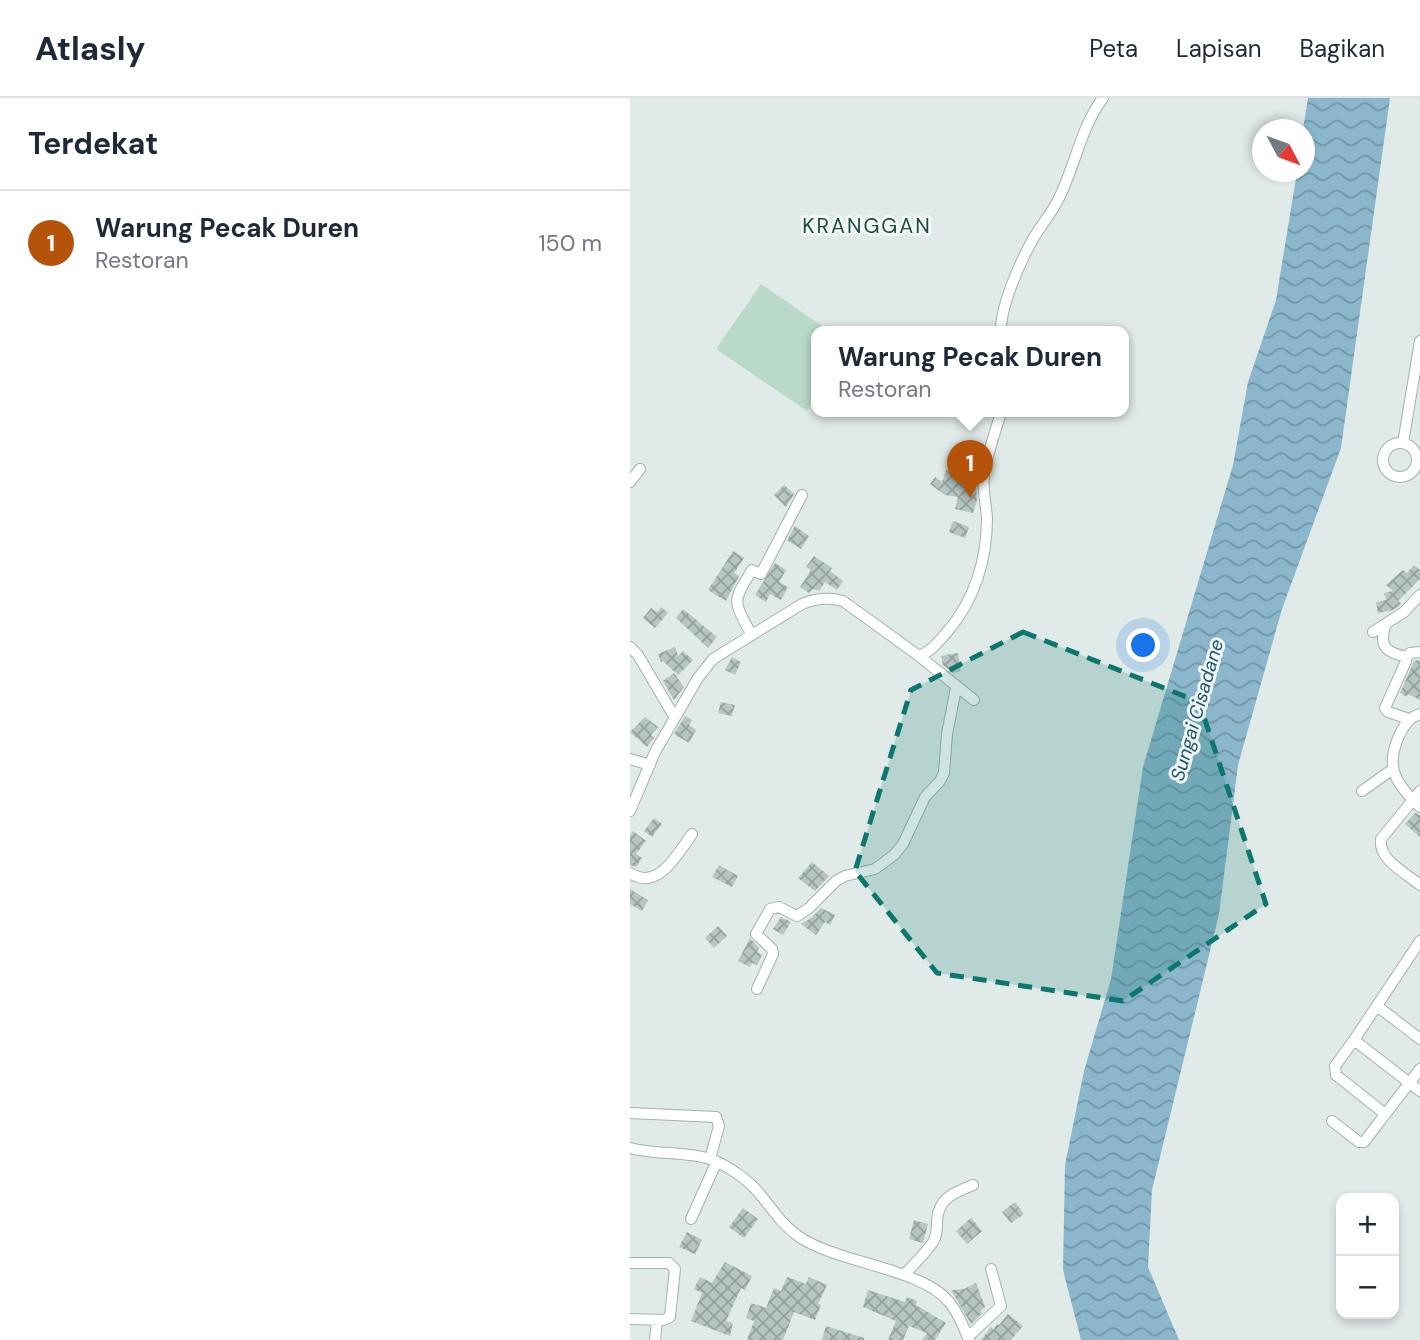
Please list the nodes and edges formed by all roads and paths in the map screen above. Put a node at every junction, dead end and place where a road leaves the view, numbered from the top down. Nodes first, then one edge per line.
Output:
1 (1101, 101) edge
2 (1001, 326) edge
3 (1420, 341) edge
4 (1000, 417) edge
5 (1403, 443) junction
6 (1418, 463) edge
7 (640, 469) dead end
8 (630, 482) edge
9 (802, 495) dead end
10 (1420, 595) edge
11 (1385, 626) junction
12 (1373, 632) dead end
13 (751, 634) junction
14 (630, 647) edge
15 (1420, 652) edge
16 (919, 656) junction
17 (1406, 657) junction
18 (956, 688) junction
19 (974, 700) dead end
20 (1415, 717) edge
21 (675, 718) junction
22 (630, 759) edge
23 (650, 765) junction
24 (1393, 769) junction
25 (1362, 791) dead end
26 (1418, 799) edge
27 (630, 811) edge
28 (692, 834) dead end
29 (630, 873) edge
30 (1420, 885) edge
31 (1420, 941) edge
32 (757, 989) dead end
33 (1377, 1006) junction
34 (1420, 1039) edge
35 (1354, 1040) junction
36 (1420, 1069) edge
37 (1410, 1083) junction
38 (1420, 1091) edge
39 (630, 1113) edge
40 (1385, 1114) junction
41 (1332, 1121) dead end
42 (630, 1148) edge
43 (713, 1161) junction
44 (973, 1185) dead end
45 (691, 1219) dead end
46 (630, 1263) edge
47 (991, 1269) dead end
48 (904, 1275) junction
49 (630, 1319) edge
50 (657, 1320) junction
51 (968, 1339) edge
52 (655, 1340) edge

1 - 2 street
3 - 5 street
4 - 16 street
5 - 6 street
5 - 6 street
7 - 8 street
9 - 13 street
10 - 11 street
11 - 12 street
11 - 17 street
13 - 16 street
13 - 21 street
14 - 21 street
15 - 17 street
16 - 18 street
17 - 20 street
18 - 19 street
18 - 32 street
20 - 24 street
21 - 23 street
22 - 23 street
23 - 27 street
24 - 25 street
24 - 26 street
26 - 30 street
28 - 29 street
31 - 33 street
33 - 34 street
33 - 35 street
35 - 37 street
35 - 40 street
36 - 37 street
37 - 38 street
37 - 40 street
39 - 43 street
40 - 41 street
42 - 43 street
43 - 45 street
43 - 48 street
44 - 48 street
46 - 50 street
47 - 51 street
48 - 51 street
49 - 50 street
50 - 52 street

